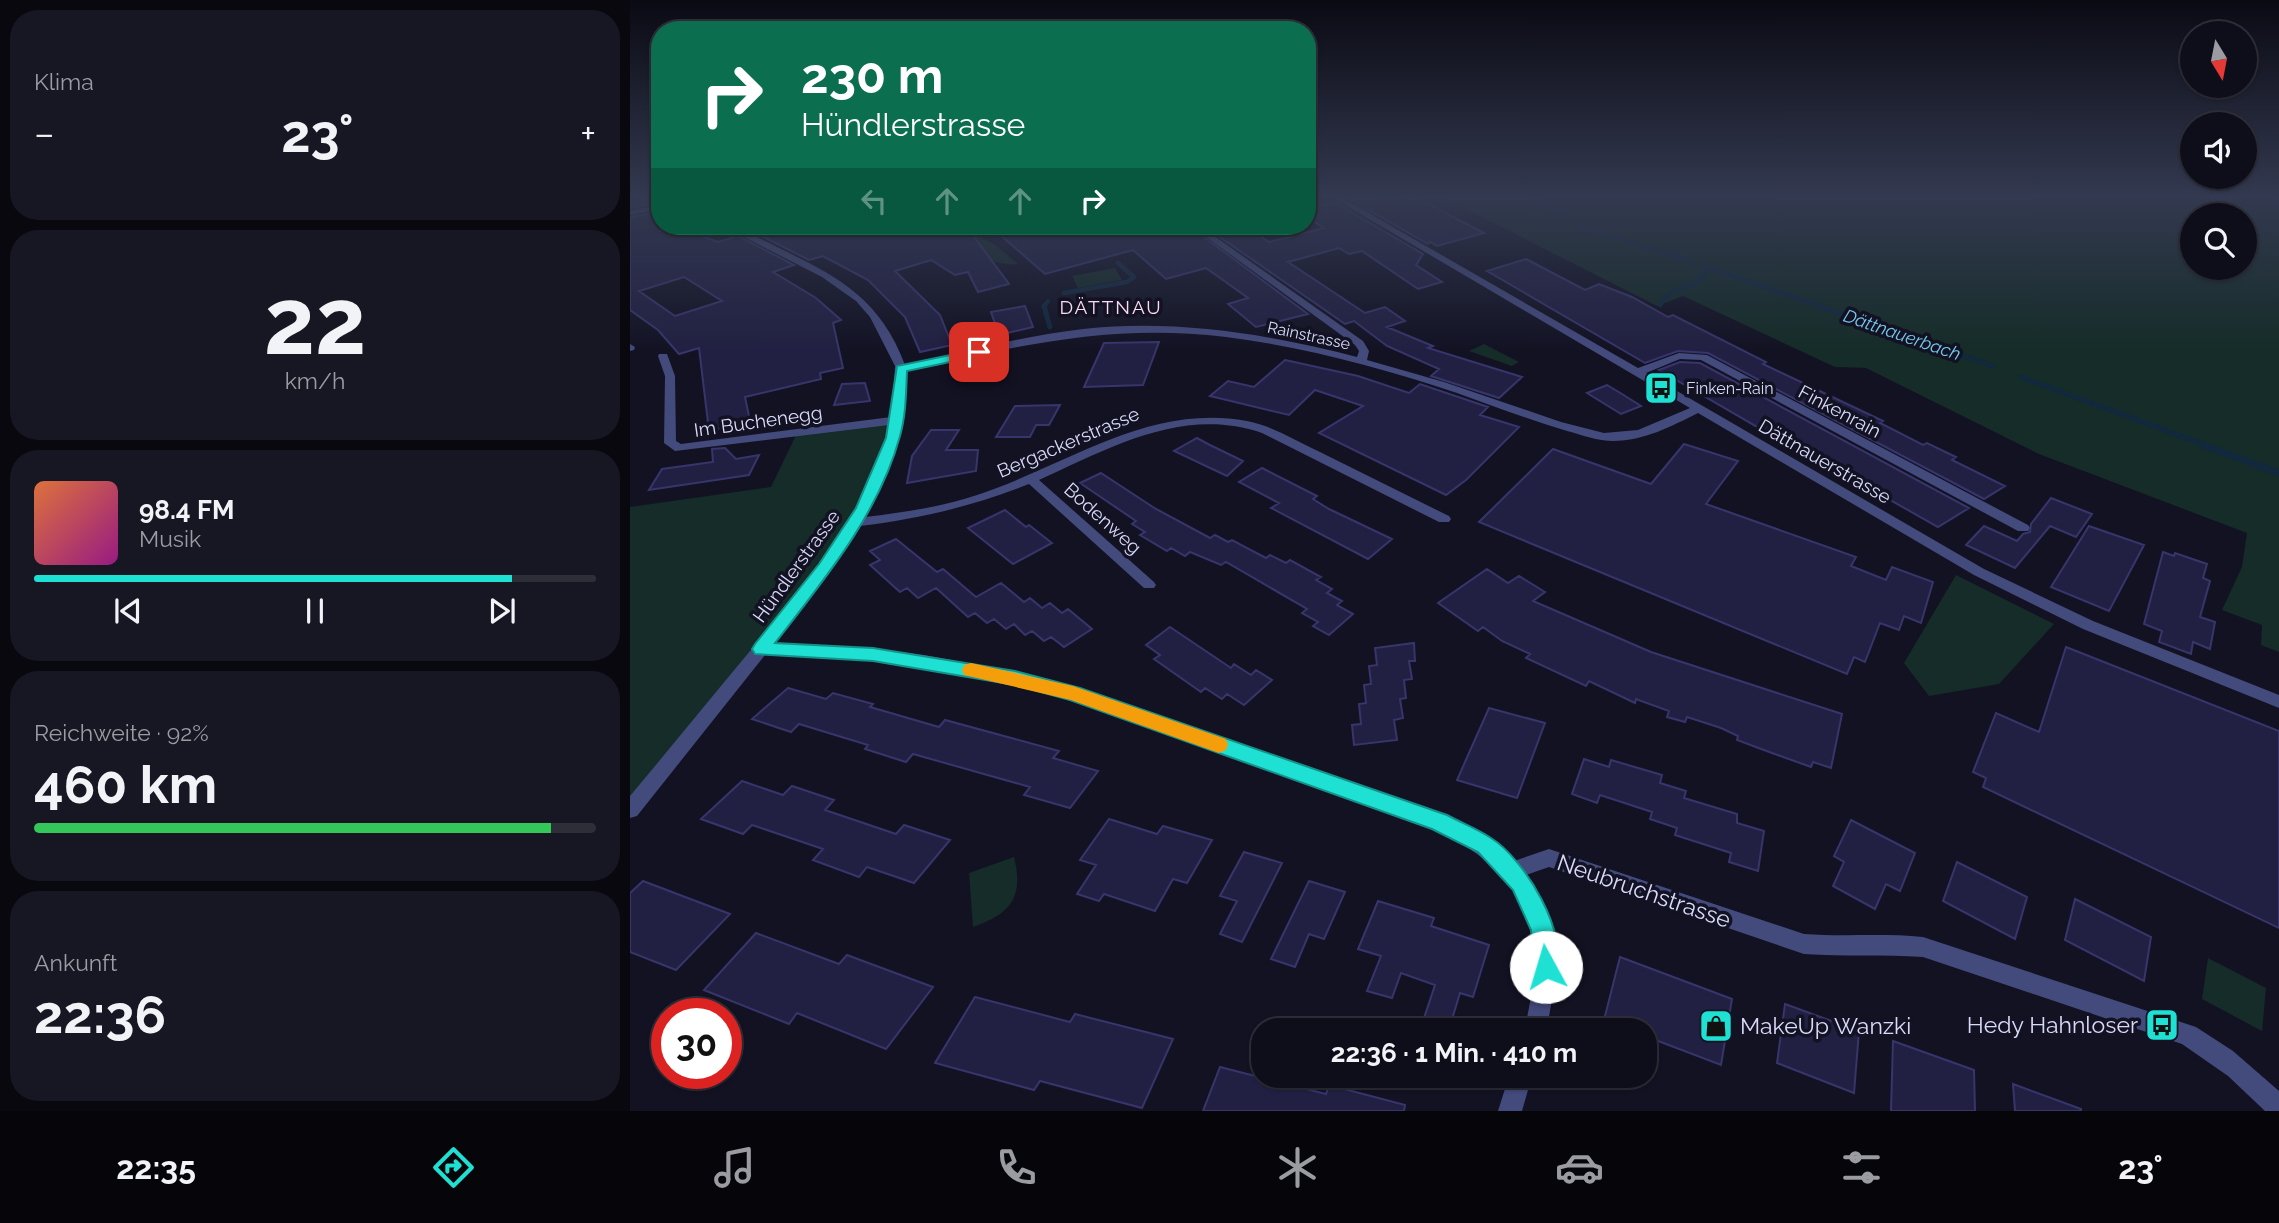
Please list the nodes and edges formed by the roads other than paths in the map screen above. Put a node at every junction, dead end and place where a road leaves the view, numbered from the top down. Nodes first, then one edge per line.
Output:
1 (773, 248) edge
2 (1226, 248) edge
3 (1424, 248) edge
4 (663, 356) dead end
5 (1362, 362) junction
6 (901, 369) junction
7 (1636, 373) junction
8 (1698, 409) junction
9 (897, 420) junction
10 (1032, 480) junction
11 (1444, 519) dead end
12 (855, 522) junction
13 (2024, 528) dead end
14 (1149, 585) dead end
15 (761, 649) junction
16 (2279, 702) edge
17 (630, 810) edge
18 (1511, 871) junction
19 (1538, 1018) edge
20 (1517, 1088) edge
21 (2279, 1108) edge
22 (1510, 1111) edge

1 - 6 street, Hündlerstrasse
2 - 5 street
3 - 7 street, Dättnauerstrasse
4 - 9 street, Im Buchenegg
5 - 6 street, Rainstrasse
5 - 8 street, Rainstrasse
6 - 9 street, Hündlerstrasse
7 - 8 street, Dättnauerstrasse
7 - 13 street, Finkenrain
8 - 16 street, Dättnauerstrasse
9 - 12 street, Hündlerstrasse
10 - 11 street, Bergackerstrasse
10 - 12 street, Bergackerstrasse
10 - 14 street, Bodenweg
12 - 15 street, Hündlerstrasse
15 - 17 street, Hündlerstrasse
15 - 18 street
18 - 19 street
18 - 21 street, Neubruchstrasse
20 - 22 street

